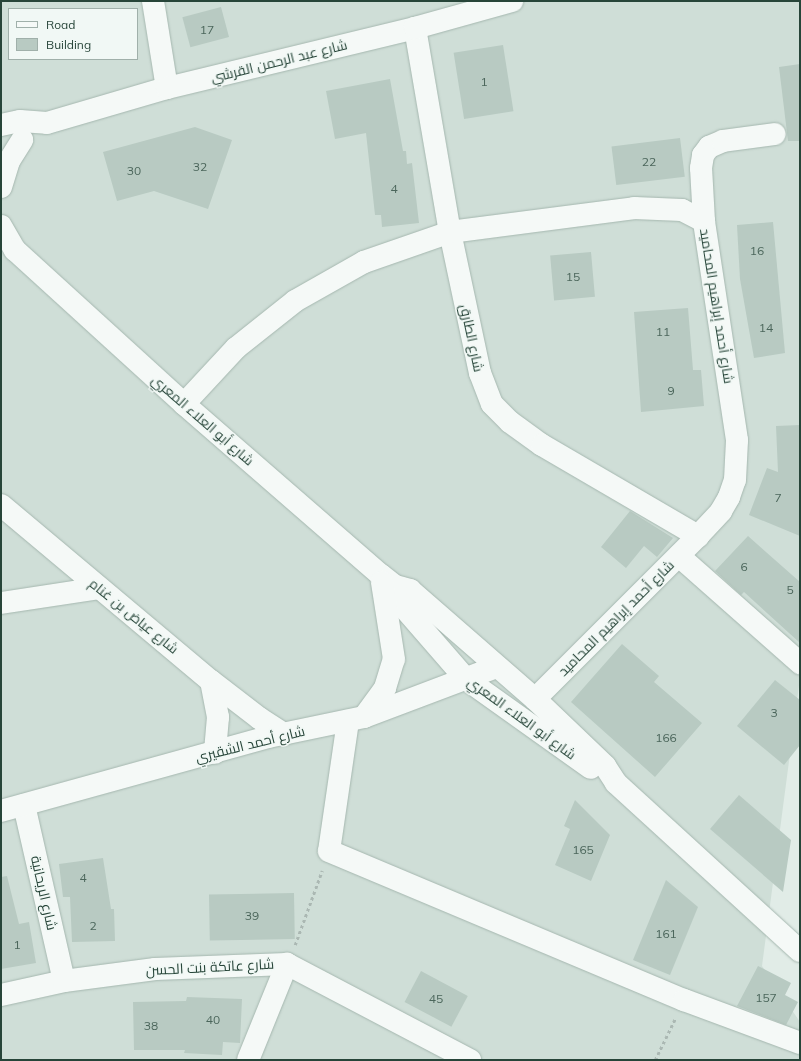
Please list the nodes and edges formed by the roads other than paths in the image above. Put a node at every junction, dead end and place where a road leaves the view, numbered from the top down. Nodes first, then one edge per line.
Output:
1 (153, 1) edge
2 (512, 1) edge
3 (415, 28) junction
4 (167, 88) junction
5 (47, 123) junction
6 (1, 125) edge
7 (775, 134) dead end
8 (22, 140) junction
9 (1, 144) edge
10 (1, 187) edge
11 (704, 221) junction
12 (1, 226) edge
13 (450, 232) junction
14 (8, 246) edge
15 (184, 404) junction
16 (1, 505) edge
17 (698, 536) junction
18 (679, 556) junction
19 (388, 581) junction
20 (99, 588) junction
21 (1, 603) edge
22 (800, 663) edge
23 (496, 667) junction
24 (466, 679) junction
25 (211, 681) junction
26 (536, 699) junction
27 (356, 719) junction
28 (284, 734) junction
29 (215, 753) junction
30 (616, 783) junction
31 (24, 805) junction
32 (1, 811) edge
33 (800, 951) edge
34 (287, 964) junction
35 (64, 981) junction
36 (1, 995) edge
37 (800, 1044) edge
38 (248, 1060) edge
39 (470, 1060) edge

1 - 4 street
2 - 3 street, شارع عبد الرحمن القرشي
3 - 4 street, شارع عبد الرحمن القرشي
3 - 13 street, شارع الطارق
4 - 5 street, شارع عبد الرحمن القرشي
5 - 6 street, شارع عبد الرحمن القرشي
5 - 8 street, شارع عبد الرحمن القرشي
7 - 11 street
8 - 9 street, شارع عبد الرحمن القرشي
8 - 10 street
11 - 13 street, شارع أحمد إبراهيم المحاميد
11 - 17 street, شارع أحمد إبراهيم المحاميد
12 - 14 street, شارع أبو العلاء المعري
13 - 15 street, شارع أحمد إبراهيم المحاميد
13 - 17 street, شارع الطارق
14 - 15 street, شارع أبو العلاء المعري
15 - 19 street, شارع أبو العلاء المعري
16 - 20 street, شارع عياض بن غنام
17 - 18 street, شارع أحمد إبراهيم المحاميد
18 - 22 street
18 - 26 street, شارع أحمد إبراهيم المحاميد
19 - 23 street, شارع أبو العلاء المعري
19 - 24 street, شارع أبو العلاء المعري
19 - 27 street
20 - 21 street
20 - 25 street, شارع عياض بن غنام
23 - 24 street, شارع أحمد الشقيري
23 - 26 street, شارع أبو العلاء المعري
24 - 27 street, شارع أحمد الشقيري
24 - 30 street, شارع أبو العلاء المعري
25 - 28 street, شارع عياض بن غنام
25 - 29 street
26 - 30 street, شارع أبو العلاء المعري
27 - 28 street, شارع أحمد الشقيري
27 - 37 street
28 - 29 street, شارع أحمد الشقيري
29 - 31 street, شارع أحمد الشقيري
30 - 33 street, شارع أبو العلاء المعري
31 - 32 street, شارع أحمد الشقيري
31 - 35 street, شارع الريحانية
34 - 35 street, شارع عاتكة بنت الحسن
34 - 38 street
34 - 39 street, شارع عاتكة بنت الحسن
35 - 36 street, شارع عاتكة بنت الحسن

